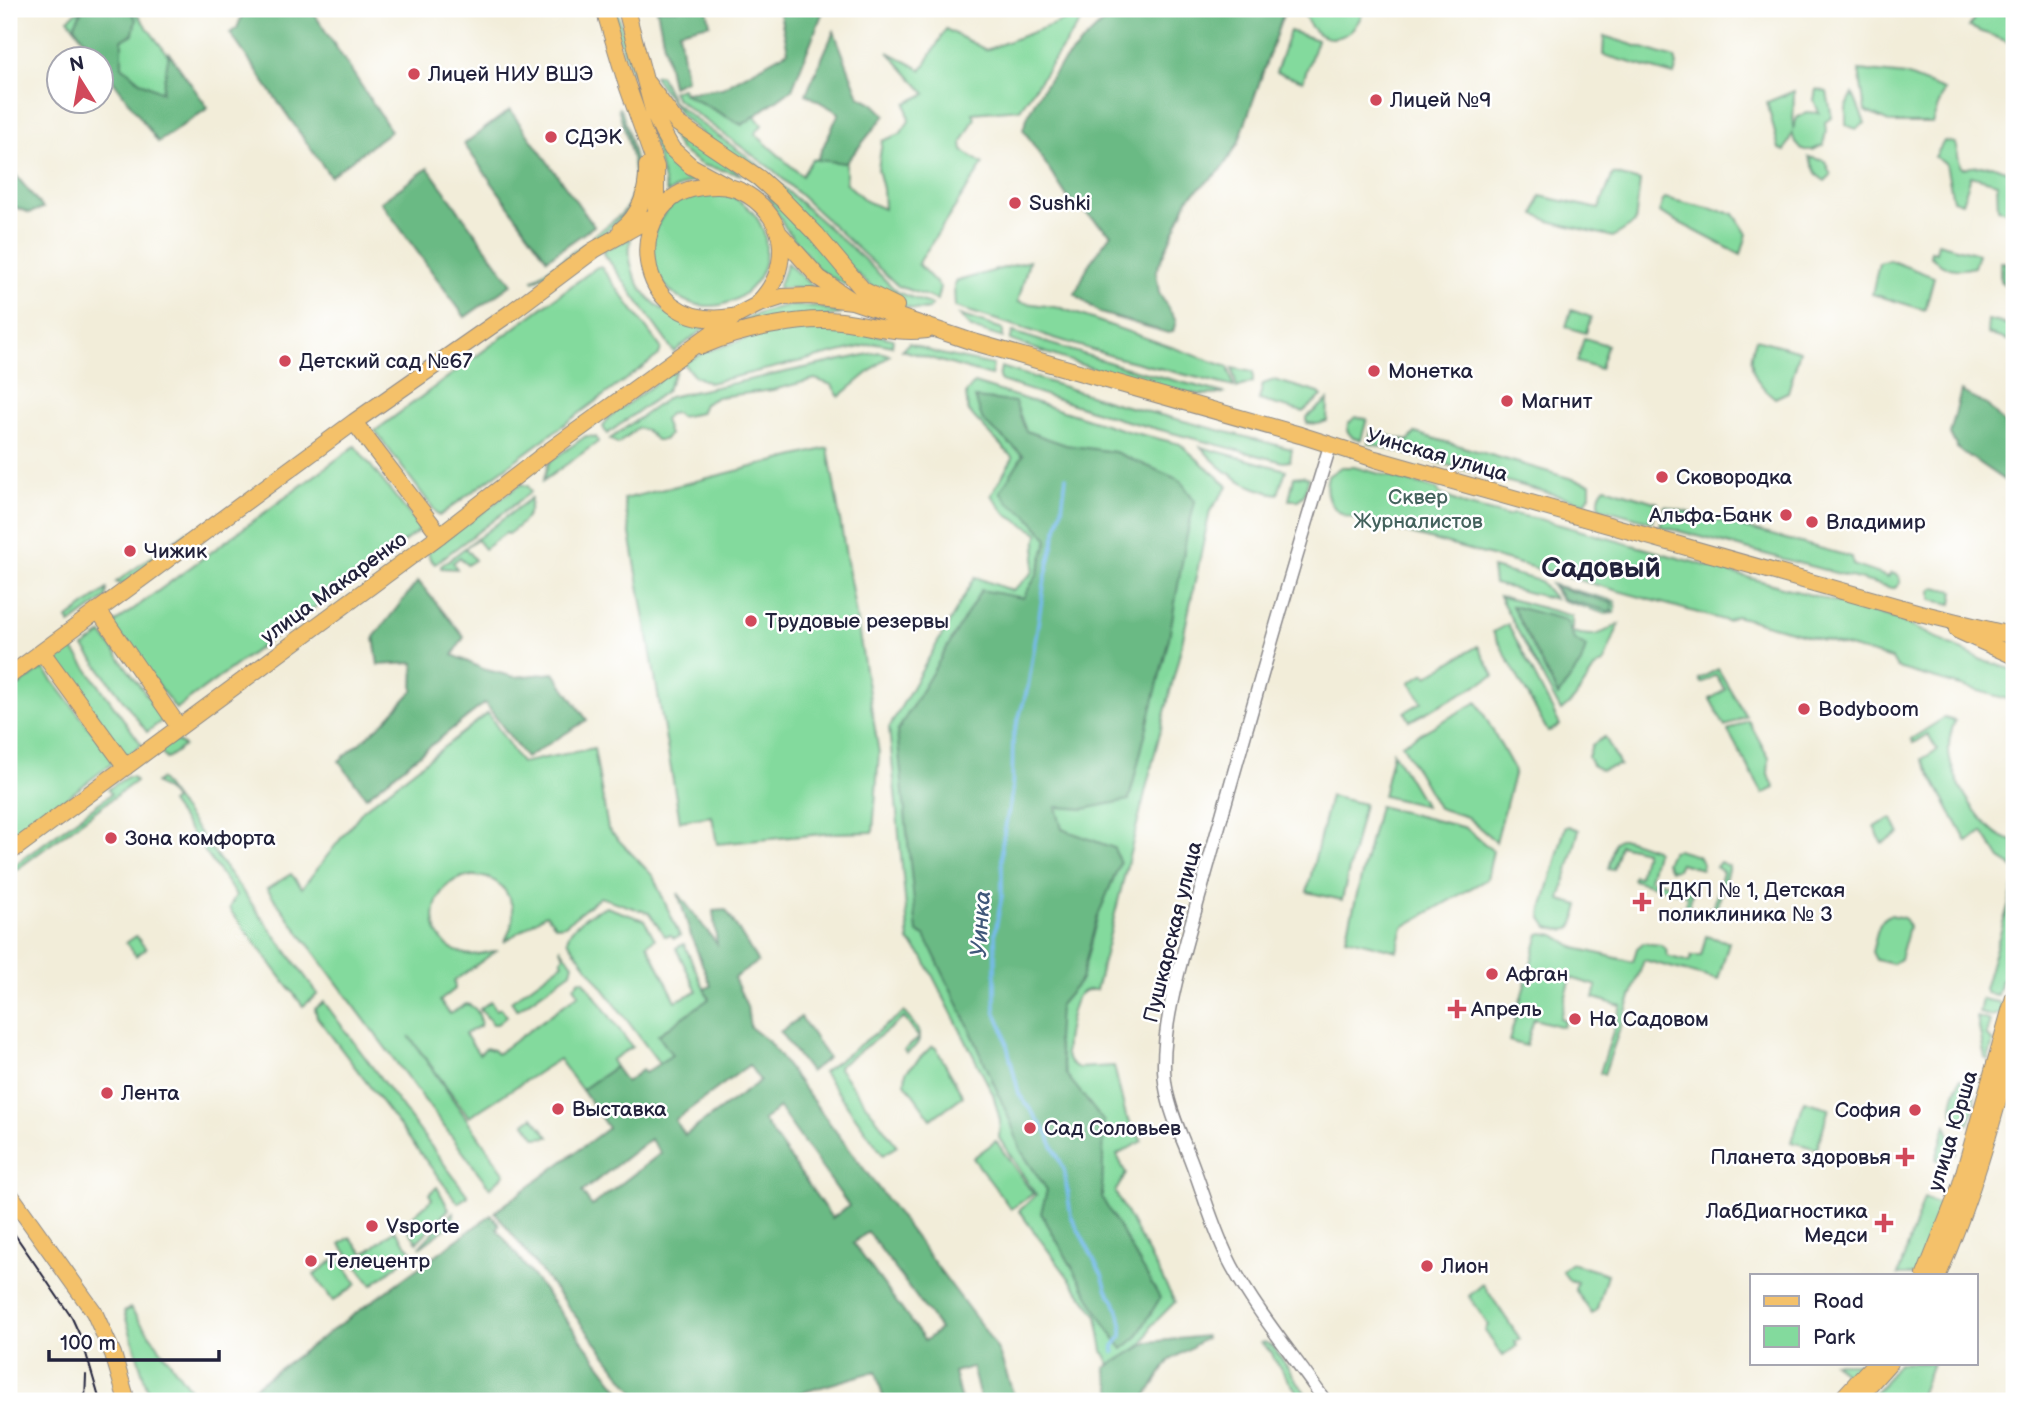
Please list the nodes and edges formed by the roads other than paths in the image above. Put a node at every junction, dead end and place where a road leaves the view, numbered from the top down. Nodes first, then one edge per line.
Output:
1 (604, 9) edge
2 (626, 9) edge
3 (646, 83) junction
4 (645, 135) junction
5 (729, 186) junction
6 (656, 215) junction
7 (778, 231) junction
8 (594, 250) junction
9 (852, 301) junction
10 (757, 305) junction
11 (734, 317) junction
12 (933, 329) junction
13 (684, 355) junction
14 (354, 422) junction
15 (1330, 446) junction
16 (440, 535) junction
17 (98, 610) junction
18 (1920, 613) junction
19 (2014, 636) edge
20 (42, 652) junction
21 (2014, 656) edge
22 (9, 676) edge
23 (179, 727) junction
24 (126, 766) junction
25 (9, 853) edge
26 (2014, 997) edge
27 (2014, 1042) edge
28 (1996, 1084) junction
29 (9, 1193) edge
30 (1925, 1274) edge
31 (1938, 1274) edge
32 (1874, 1364) edge
33 (1888, 1364) edge
34 (127, 1401) edge
35 (1325, 1401) edge
36 (1840, 1401) edge
37 (1855, 1401) edge

1 - 4 main road
2 - 3 main road
3 - 5 main road
3 - 12 main road
4 - 6 main road
4 - 8 main road
5 - 6 main road
5 - 7 main road
6 - 8 main road
6 - 11 main road
7 - 9 main road
7 - 10 main road
8 - 14 main road
9 - 10 main road
9 - 12 main road, Уинская улица
10 - 11 main road
11 - 13 main road
12 - 13 main road
12 - 15 main road, Уинская улица
13 - 16 main road, улица Макаренко
14 - 16 main road
14 - 17 main road
15 - 18 main road, Уинская улица
15 - 35 street, Пушкарская улица
16 - 23 main road, улица Макаренко
17 - 20 main road
17 - 23 main road
18 - 19 main road, Уинская улица
18 - 21 main road
20 - 22 main road
20 - 24 main road
23 - 24 main road, улица Макаренко
24 - 25 main road, улица Макаренко
26 - 28 main road, улица Юрша
27 - 28 main road, улица Юрша
28 - 30 main road, улица Юрша
28 - 31 main road, улица Юрша
29 - 34 main road
32 - 36 main road
33 - 37 main road

